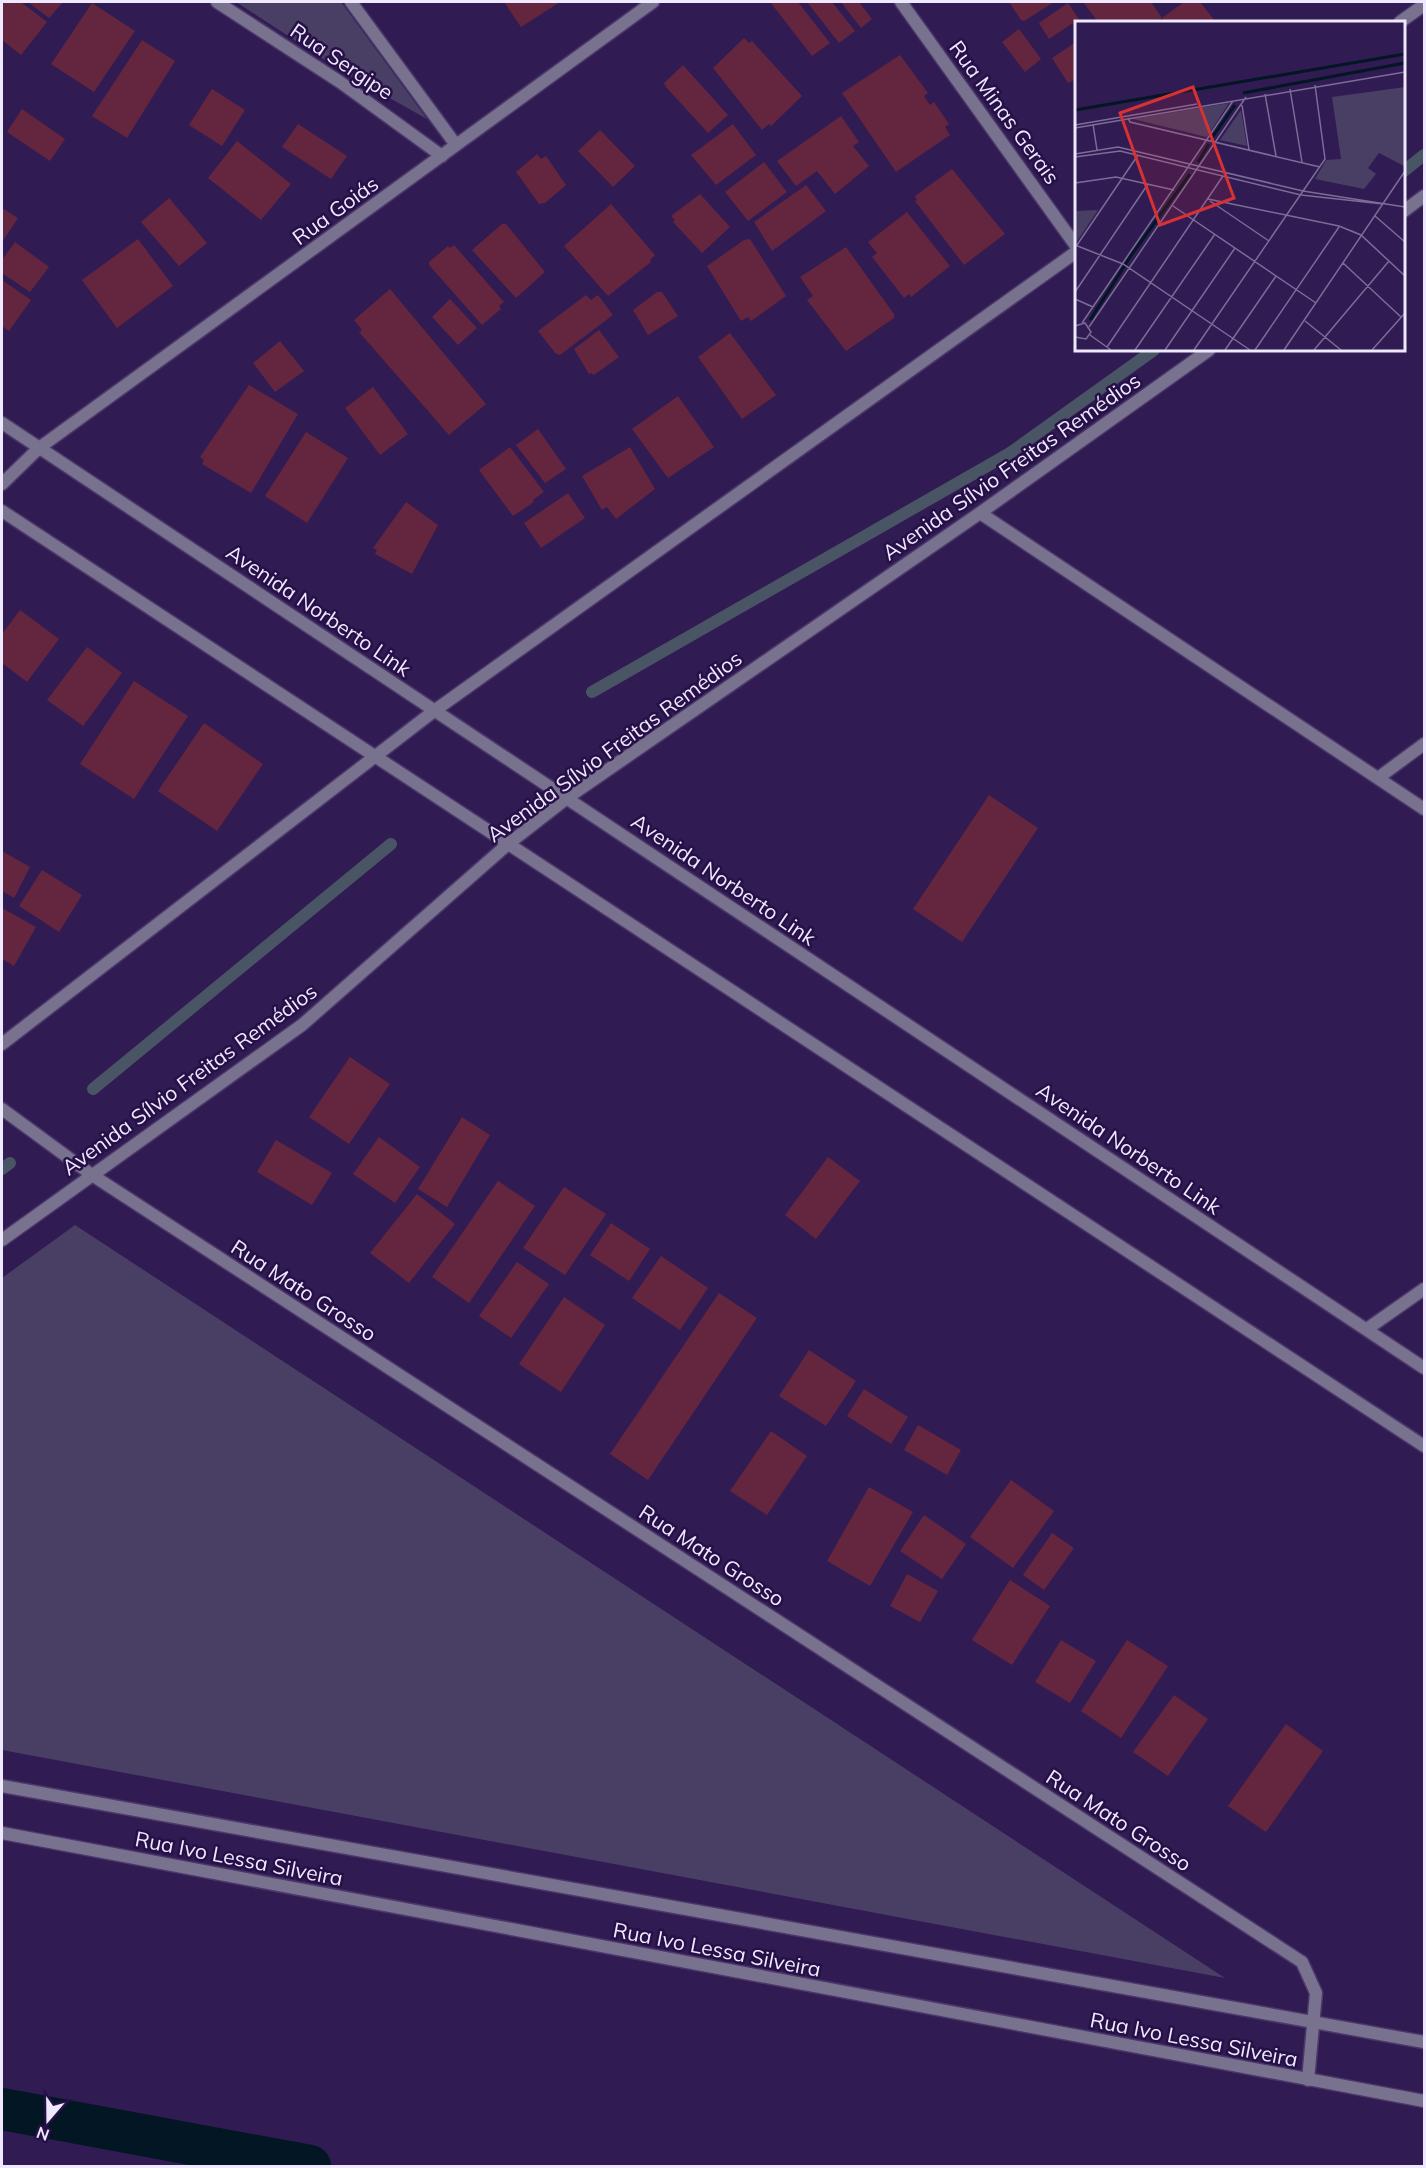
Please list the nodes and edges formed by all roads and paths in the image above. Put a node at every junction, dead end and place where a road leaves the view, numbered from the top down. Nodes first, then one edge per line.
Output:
1 (218, 2) edge
2 (351, 2) edge
3 (653, 2) edge
4 (901, 2) edge
5 (1425, 5) edge
6 (1401, 21) edge
7 (456, 145) junction
8 (442, 156) junction
9 (1425, 196) edge
10 (1405, 210) edge
11 (1075, 243) edge
12 (1075, 253) edge
13 (1208, 351) edge
14 (2, 423) edge
15 (39, 448) junction
16 (2, 484) edge
17 (2, 511) edge
18 (980, 513) junction
19 (435, 711) junction
20 (1425, 744) edge
21 (375, 756) junction
22 (1378, 778) junction
23 (567, 798) junction
24 (1425, 809) edge
25 (508, 844) junction
26 (2, 1044) edge
27 (2, 1109) edge
28 (92, 1175) junction
29 (2, 1240) edge
30 (1425, 1289) edge
31 (1367, 1329) junction
32 (1425, 1368) edge
33 (1425, 1446) edge
34 (2, 1786) edge
35 (2, 1833) edge
36 (1314, 2024) junction
37 (1425, 2042) edge
38 (1308, 2080) junction
39 (1425, 2101) edge

1 - 8 street, Rua Sergipe
2 - 7 street
3 - 7 street, Rua Goiás
4 - 11 street, Rua Minas Gerais
5 - 6 street
7 - 8 street, Rua Goiás
8 - 15 street, Rua Goiás
9 - 10 street
12 - 19 street
13 - 18 street, Avenida Sílvio Freitas Remédios
14 - 15 street, Avenida Norberto Link
15 - 16 street, Rua Goiás
15 - 19 street, Avenida Norberto Link
17 - 21 street
18 - 22 street
18 - 23 street, Avenida Sílvio Freitas Remédios
19 - 21 street
19 - 23 street, Avenida Norberto Link
20 - 22 street
21 - 25 street
21 - 26 street
22 - 24 street
23 - 25 street, Avenida Sílvio Freitas Remédios
23 - 31 street, Avenida Norberto Link
25 - 28 street, Avenida Sílvio Freitas Remédios
25 - 33 street
27 - 28 street, Rua Mato Grosso
28 - 29 street, Avenida Sílvio Freitas Remédios
28 - 36 street, Rua Mato Grosso
30 - 31 street
31 - 32 street, Avenida Norberto Link
34 - 36 street, Rua Ivo Lessa Silveira
35 - 38 street, Rua Ivo Lessa Silveira
36 - 37 street, Rua Ivo Lessa Silveira
36 - 38 street, Rua Mato Grosso
38 - 39 street, Rua Ivo Lessa Silveira

